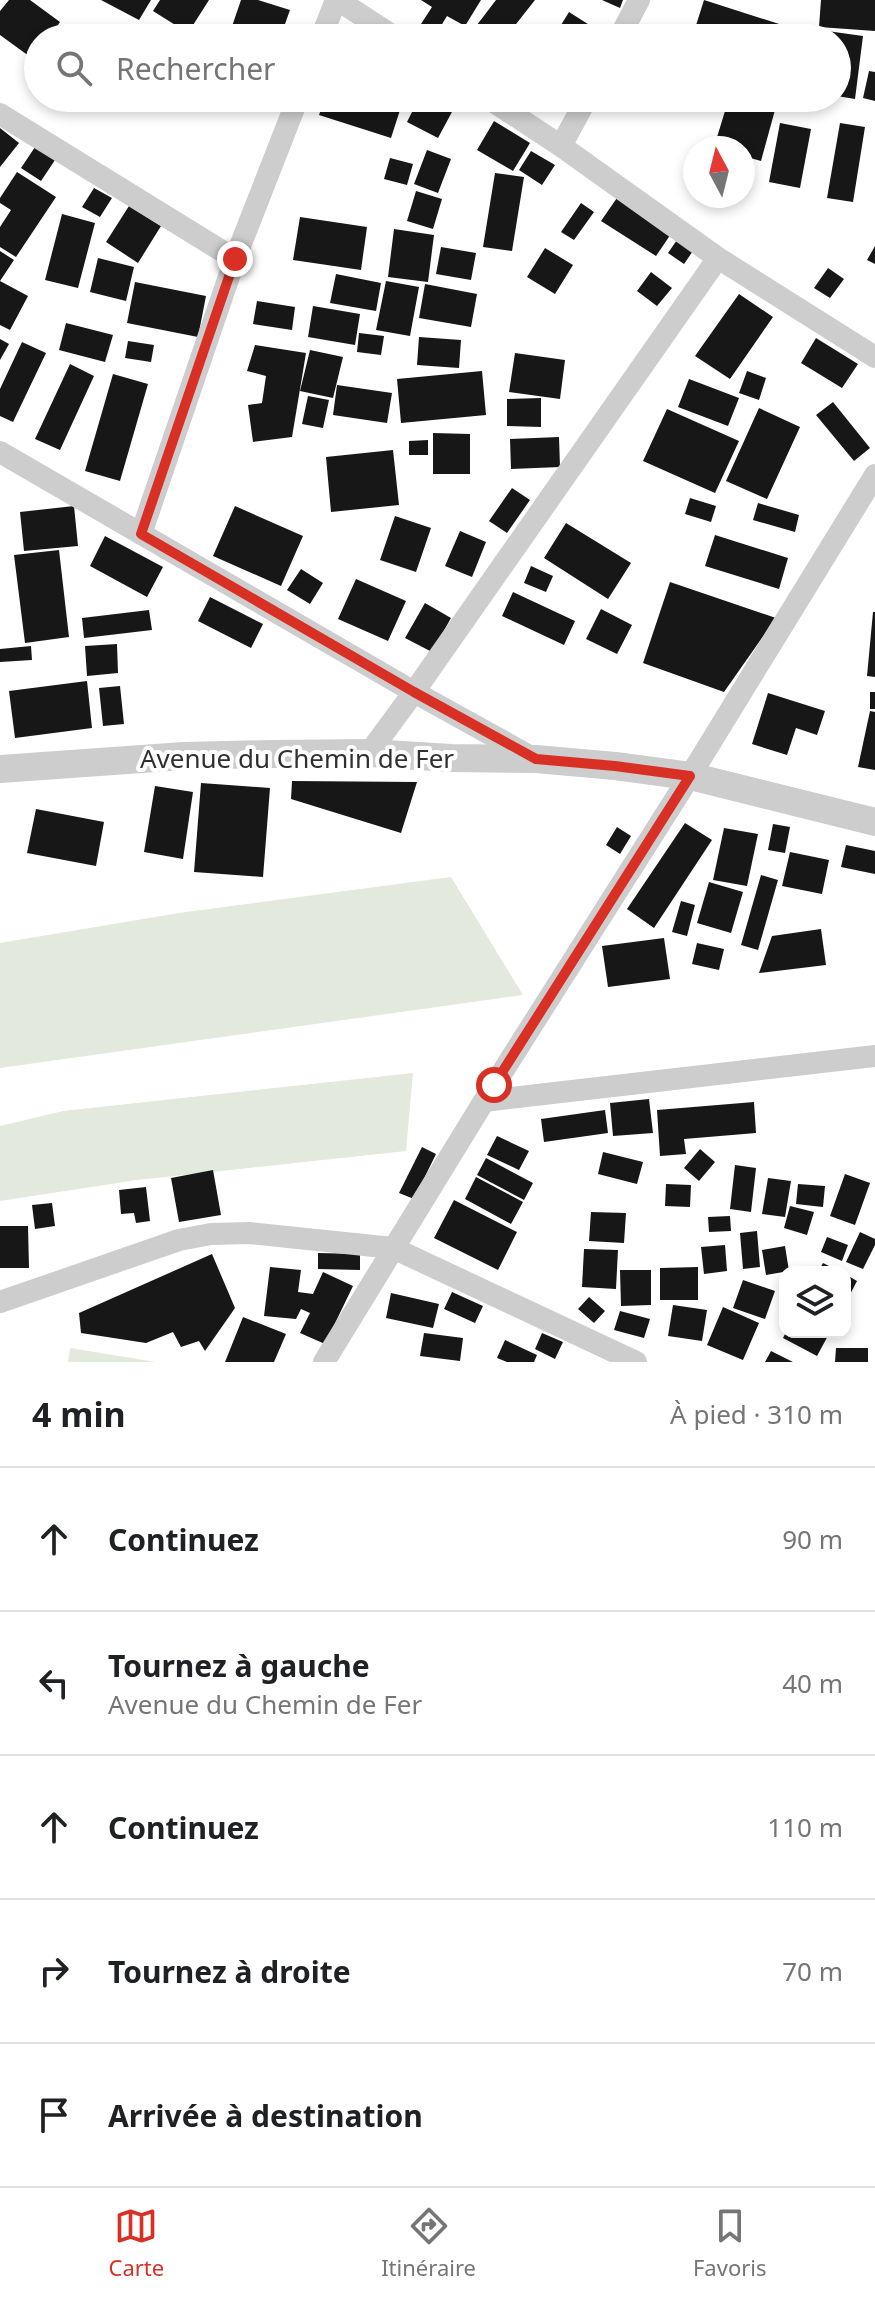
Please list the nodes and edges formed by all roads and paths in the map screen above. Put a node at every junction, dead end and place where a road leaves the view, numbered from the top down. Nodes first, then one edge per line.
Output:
1 (337, 0) edge
2 (639, 0) edge
3 (327, 24) edge
4 (374, 24) edge
5 (626, 24) edge
6 (293, 112) edge
7 (509, 112) edge
8 (579, 112) edge
9 (0, 114) edge
10 (561, 146) junction
11 (718, 258) junction
12 (235, 259) junction
13 (875, 357) edge
14 (0, 452) edge
15 (875, 475) edge
16 (141, 534) junction
17 (414, 692) junction
18 (369, 753) junction
19 (536, 759) junction
20 (0, 769) edge
21 (690, 776) junction
22 (875, 822) edge
23 (875, 1056) edge
24 (484, 1101) junction
25 (393, 1248) junction
26 (0, 1302) edge
27 (324, 1362) edge
28 (636, 1362) edge

1 - 3 street
1 - 4 street
2 - 5 street
6 - 12 street
7 - 10 street
8 - 10 street
9 - 12 street
10 - 11 street
11 - 13 street
11 - 17 street
12 - 16 street
14 - 16 street
15 - 21 street
16 - 17 street
17 - 18 street
17 - 19 street
18 - 19 street, Avenue du Chemin de Fer
18 - 20 street, Avenue du Chemin de Fer
19 - 21 street, Avenue du Chemin de Fer
21 - 22 street, Avenue du Chemin de Fer
21 - 24 street
23 - 24 street
24 - 25 street
25 - 26 street
25 - 27 street
25 - 28 street

